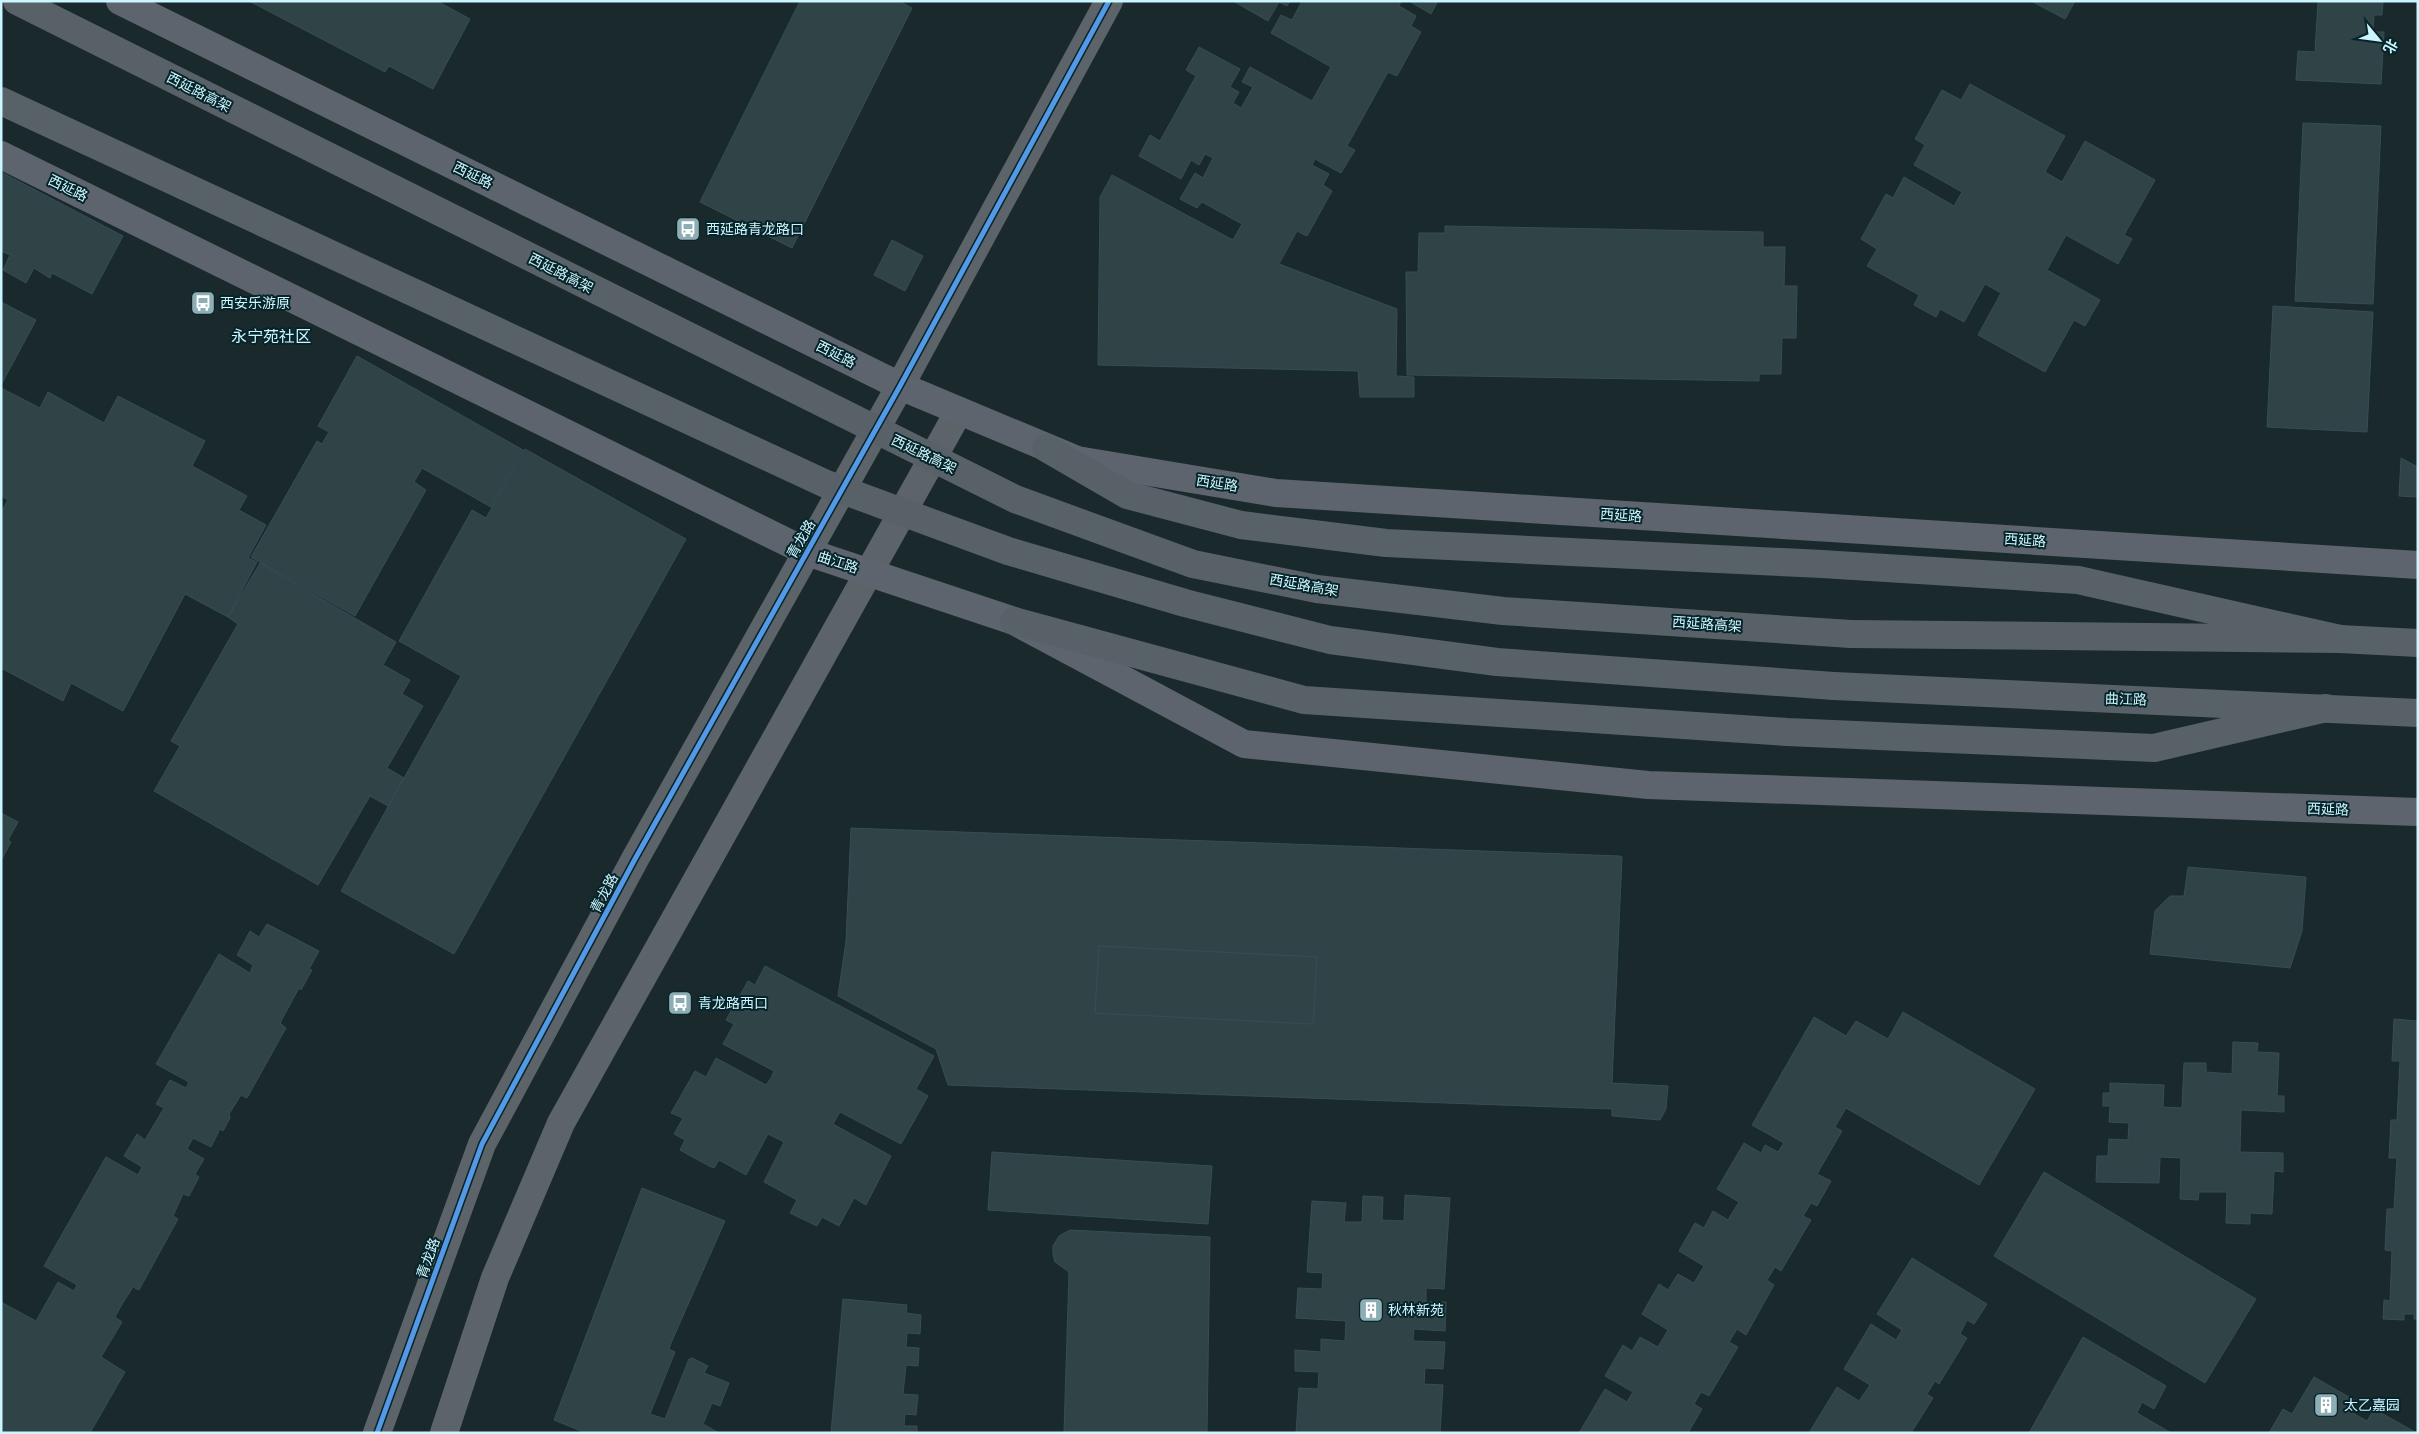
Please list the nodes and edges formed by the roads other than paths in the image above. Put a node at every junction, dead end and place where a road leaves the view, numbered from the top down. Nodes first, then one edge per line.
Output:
1 (17, 1) edge
2 (120, 1) edge
3 (1110, 1) edge
4 (1, 101) edge
5 (1, 155) edge
6 (900, 386) junction
7 (959, 411) junction
8 (1046, 448) junction
9 (807, 552) junction
10 (2418, 566) edge
11 (868, 572) junction
12 (1014, 621) junction
13 (2340, 638) junction
14 (2418, 643) edge
15 (2326, 708) junction
16 (2418, 713) edge
17 (2418, 812) edge
18 (377, 1433) edge
19 (444, 1433) edge

1 - 13 highway, 西延路高架, bridge
2 - 6 main road, 西延路
3 - 6 street, 青龙路
4 - 15 highway, 曲江路, bridge
5 - 9 main road, 西延路
6 - 7 main road, 西延路
6 - 9 street, 青龙路
7 - 8 main road, 西延路
7 - 11 street
8 - 10 main road, 西延路
8 - 13 highway
9 - 11 main road, 曲江路
9 - 18 street, 青龙路
11 - 12 main road, 西延路
11 - 19 street
12 - 15 highway
12 - 17 main road, 西延路
13 - 14 highway
15 - 16 highway, 曲江路

